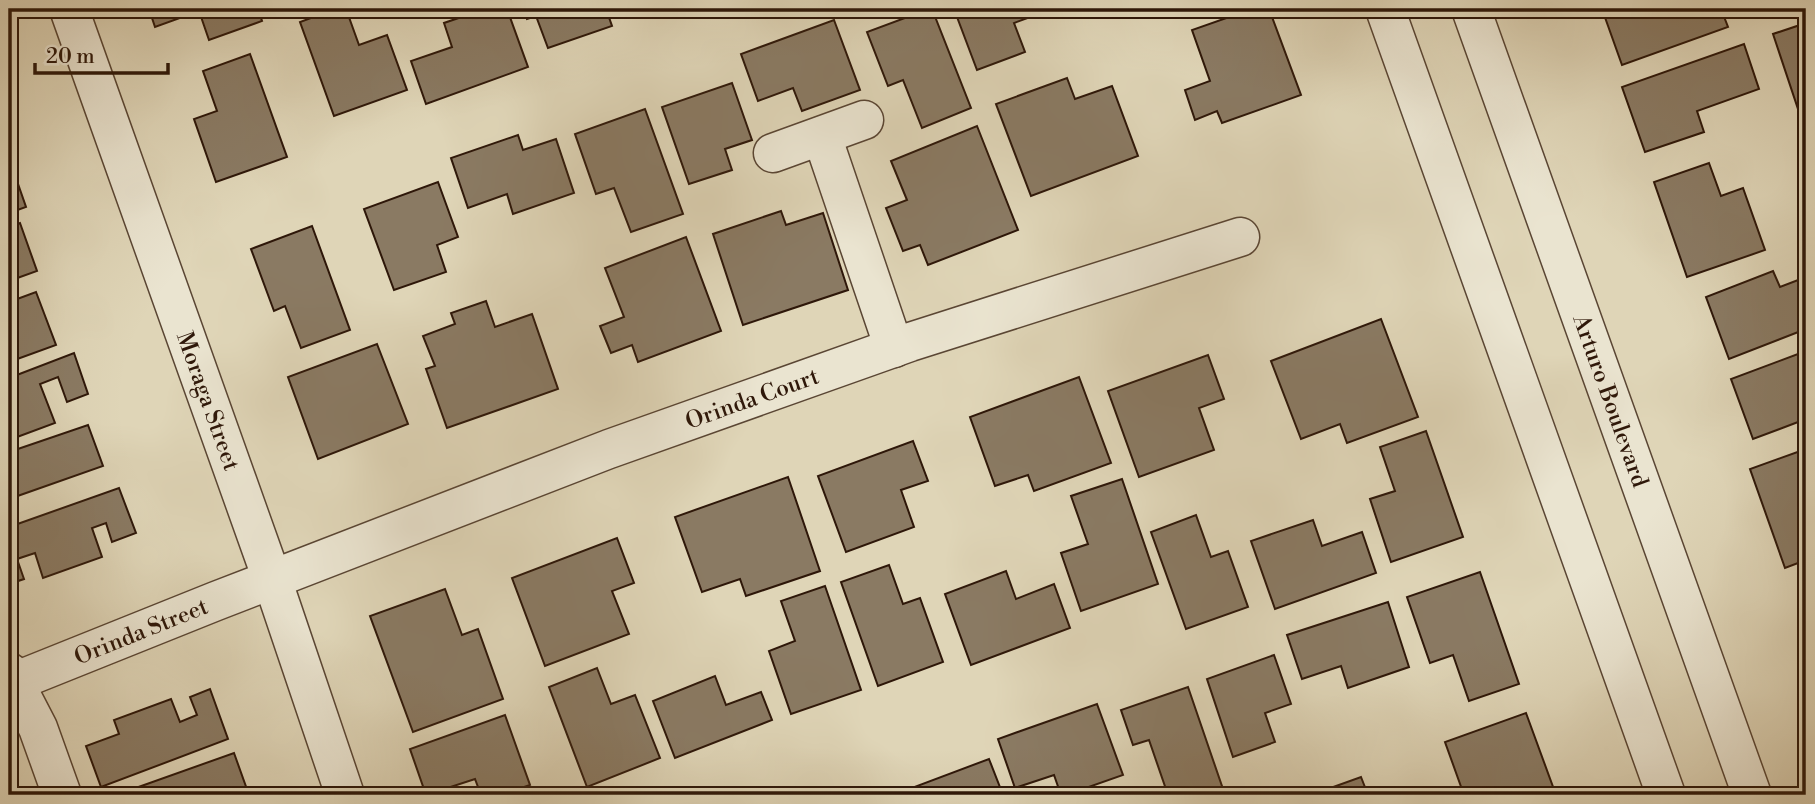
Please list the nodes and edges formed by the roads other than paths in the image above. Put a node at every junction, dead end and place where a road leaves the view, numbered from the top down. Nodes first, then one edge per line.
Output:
1 (69, 9) edge
2 (1385, 9) edge
3 (1471, 9) edge
4 (864, 120) dead end
5 (822, 136) junction
6 (773, 153) dead end
7 (1240, 237) dead end
8 (894, 348) junction
9 (272, 579) junction
10 (11, 679) edge
11 (62, 795) edge
12 (345, 795) edge
13 (1666, 795) edge
14 (1752, 795) edge

1 - 9 street, Moraga Street
2 - 13 street
3 - 14 street, Arturo Boulevard
4 - 5 street
5 - 6 street
5 - 8 street
7 - 8 street, Orinda Court
8 - 9 street, Orinda Court
9 - 10 street, Orinda Street
9 - 12 street, Moraga Street
10 - 11 street

